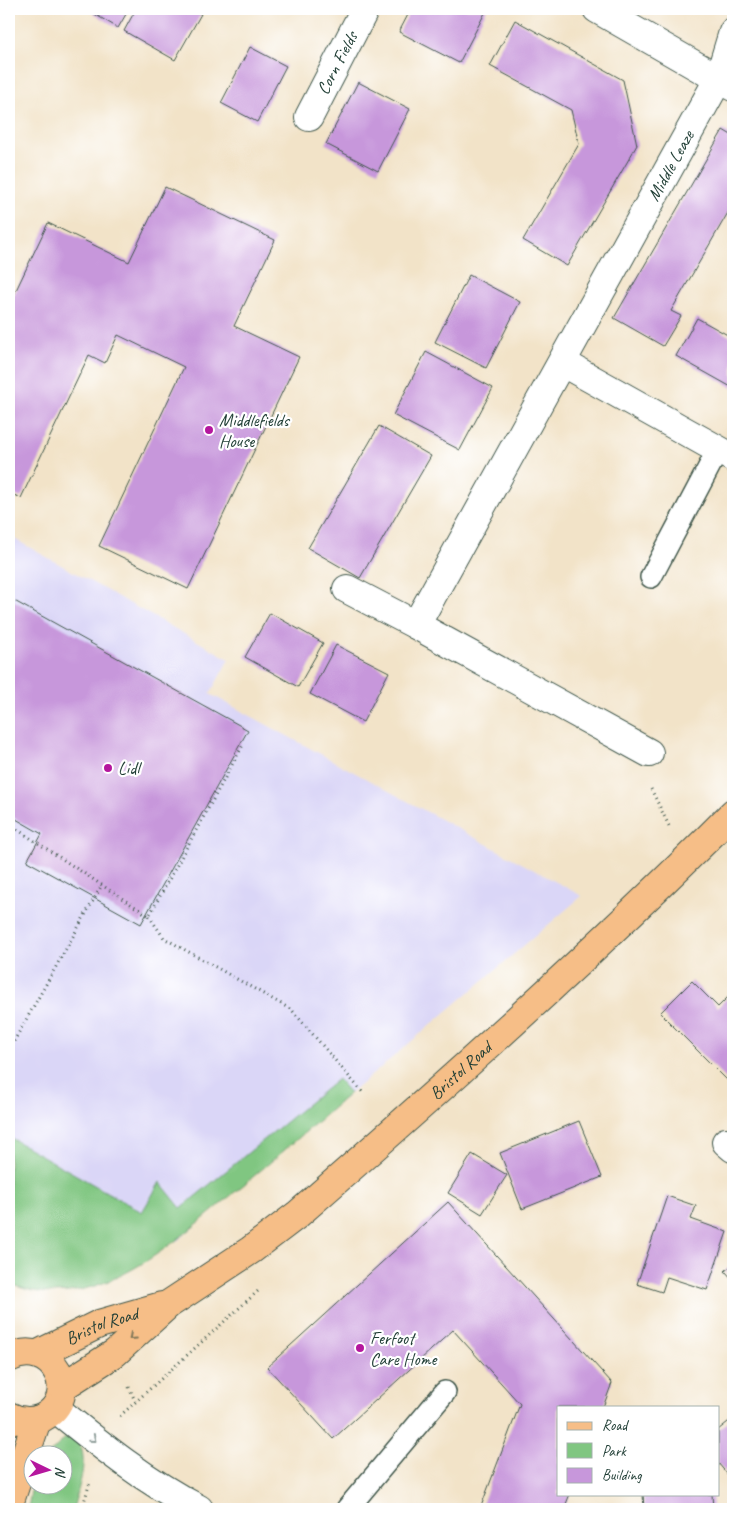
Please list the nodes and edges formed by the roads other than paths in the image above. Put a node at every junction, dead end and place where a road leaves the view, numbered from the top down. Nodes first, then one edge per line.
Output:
1 (365, 9) edge
2 (597, 9) edge
3 (733, 32) edge
4 (726, 83) edge
5 (309, 117) dead end
6 (563, 363) junction
7 (726, 454) edge
8 (652, 577) dead end
9 (346, 589) dead end
10 (416, 625) junction
11 (648, 754) road end
12 (733, 813) edge
13 (168, 1304) junction
14 (38, 1354) junction
15 (9, 1358) edge
16 (445, 1392) dead end
17 (52, 1405) junction
18 (9, 1416) edge
19 (9, 1504) edge
20 (199, 1509) edge
21 (347, 1509) edge

1 - 5 street, Corn Fields
2 - 4 street
3 - 4 street, Middle Leaze
4 - 6 street, Middle Leaze
6 - 7 street
6 - 10 street, Middle Leaze
7 - 8 lane
9 - 10 street
10 - 11 street
12 - 13 main road, Bristol Road
13 - 14 main road, Bristol Road
13 -> 17 main road, Bristol Road
14 - 15 main road
14 - 17 main road
16 - 21 lane
17 - 18 main road
17 - 19 main road
17 -> 20 street

